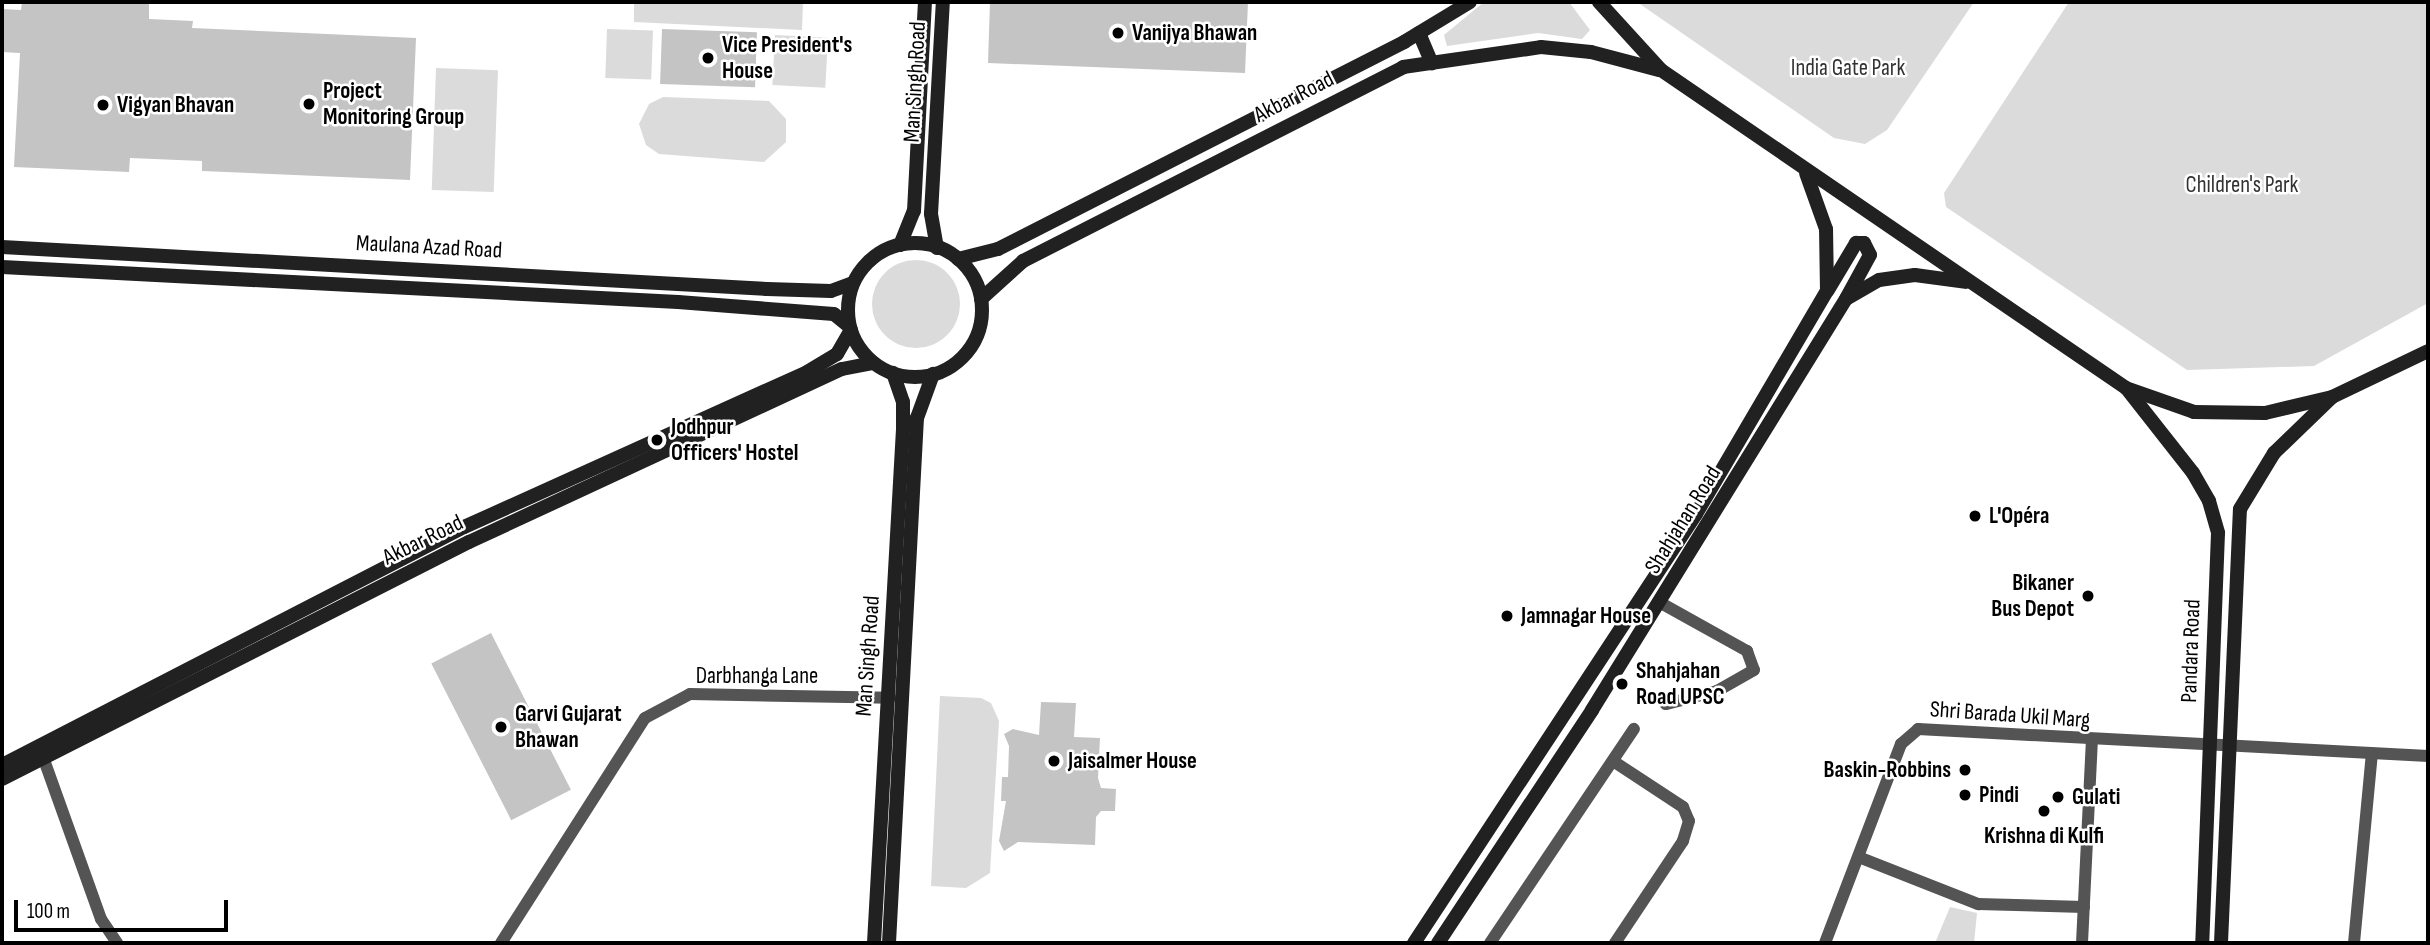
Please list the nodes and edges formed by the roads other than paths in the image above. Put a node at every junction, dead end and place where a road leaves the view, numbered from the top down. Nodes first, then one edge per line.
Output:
1 (925, 2) edge
2 (943, 2) edge
3 (1470, 2) edge
4 (1599, 2) edge
5 (1419, 33) junction
6 (1432, 62) junction
7 (1661, 70) junction
8 (1806, 173) junction
9 (1872, 217) junction
10 (1887, 227) junction
11 (1856, 243) junction
12 (900, 245) junction
13 (2, 247) edge
14 (937, 247) junction
15 (1871, 253) junction
16 (958, 259) junction
17 (2, 267) edge
18 (853, 283) junction
19 (1971, 283) junction
20 (1827, 291) junction
21 (981, 299) junction
22 (1846, 299) junction
23 (850, 328) junction
24 (2428, 351) edge
25 (873, 363) junction
26 (892, 373) junction
27 (930, 375) junction
28 (2126, 388) junction
29 (2332, 397) junction
30 (1658, 602) junction
31 (890, 698) junction
32 (1666, 705) dead end
33 (1634, 729) dead end
34 (2092, 742) junction
35 (2210, 745) junction
36 (2230, 746) junction
37 (2372, 754) junction
38 (2428, 755) edge
39 (43, 757) junction
40 (1613, 761) junction
41 (2, 765) edge
42 (2, 779) edge
43 (1861, 858) junction
44 (2084, 907) junction
45 (117, 943) edge
46 (501, 943) edge
47 (874, 943) edge
48 (889, 943) edge
49 (1413, 943) edge
50 (1438, 943) edge
51 (1490, 943) edge
52 (1615, 943) edge
53 (1825, 943) edge
54 (2082, 943) edge
55 (2202, 943) edge
56 (2221, 943) edge
57 (2354, 943) edge

1 - 12 main road, Man Singh Road
2 - 14 main road, Man Singh Road
3 - 5 main road, Akbar Road
4 - 7 main road
5 - 6 main road
5 - 16 main road, Akbar Road
6 - 7 main road, Akbar Road
6 - 21 main road, Akbar Road
7 - 8 main road
8 - 9 main road
8 - 20 main road
9 - 10 main road
9 - 11 main road, Shahjahan Road
10 - 15 main road
10 - 19 main road
11 - 15 main road
11 - 20 main road, Shahjahan Road
12 - 14 main road
12 - 18 main road
13 - 18 main road, Maulana Azad Road
14 - 16 main road
15 - 22 main road
16 - 21 main road
17 - 23 main road, Maulana Azad Road
18 - 23 main road
19 - 22 main road, Shahjahan Road
19 - 28 main road
20 - 49 main road, Shahjahan Road
21 - 27 main road
22 - 30 main road, Shahjahan Road
23 - 25 main road
23 - 41 main road, Akbar Road
24 - 29 main road
25 - 26 main road
25 - 39 main road, Akbar Road
26 - 27 main road
26 - 31 main road, Man Singh Road
27 - 48 main road, Man Singh Road
28 - 29 main road
28 - 35 main road, Pandara Road
29 - 36 main road, Pandara Road
30 - 32 street
30 - 50 main road, Shahjahan Road
31 - 46 street, Darbhanga Lane
31 - 47 main road, Man Singh Road
33 - 40 street
34 - 35 street, Shri Barada Ukil Marg
34 - 43 street, Shri Barada Ukil Marg
34 - 44 street
35 - 36 street, Shri Barada Ukil Marg
35 - 55 main road, Pandara Road
36 - 37 street, Shri Barada Ukil Marg
36 - 56 main road, Pandara Road
37 - 38 street, Shri Barada Ukil Marg
37 - 57 street
39 - 42 main road, Akbar Road
39 - 45 street
40 - 51 street
40 - 52 street
43 - 44 street
43 - 53 street, Shri Barada Ukil Marg
44 - 54 street

